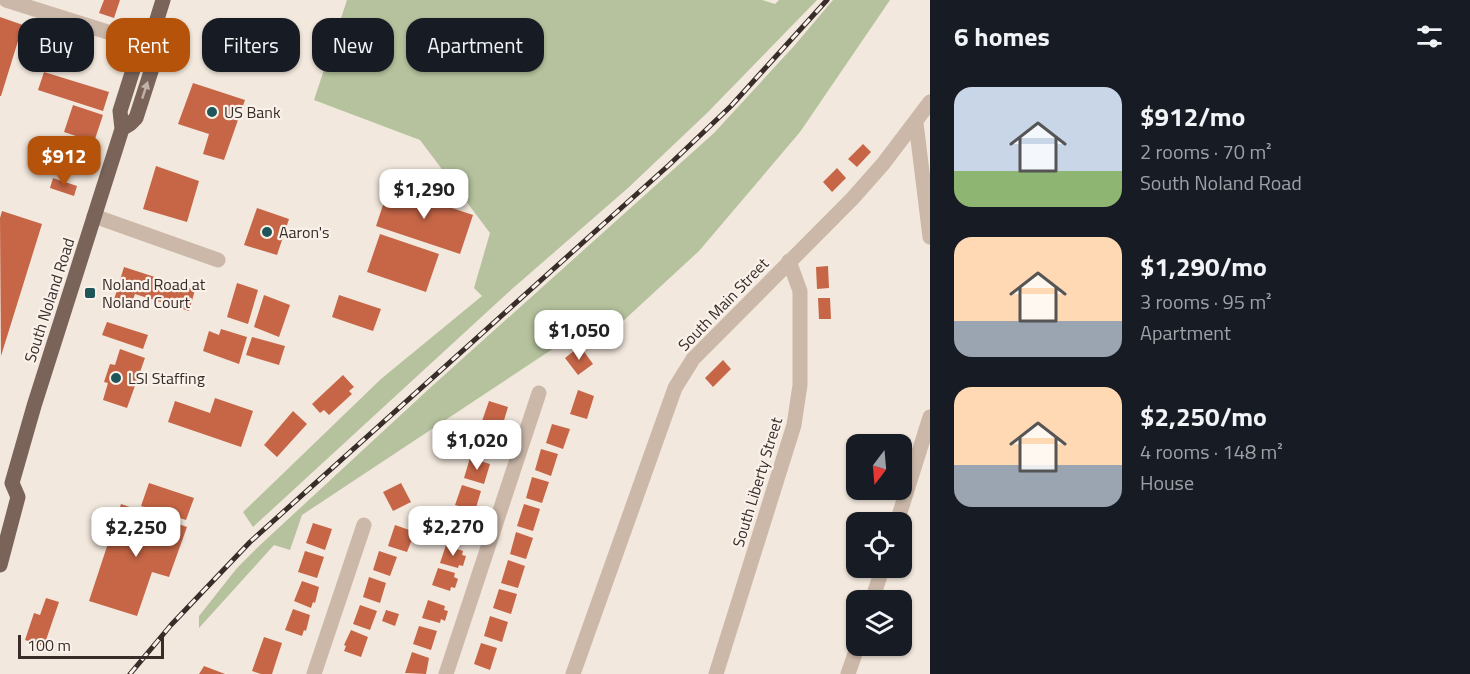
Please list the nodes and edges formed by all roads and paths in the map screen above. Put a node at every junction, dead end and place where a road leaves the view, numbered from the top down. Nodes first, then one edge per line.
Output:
1 (6, 0) edge
2 (163, 0) edge
3 (157, 18) edge
4 (106, 31) edge
5 (132, 72) edge
6 (930, 102) edge
7 (916, 123) junction
8 (94, 216) junction
9 (930, 237) edge
10 (218, 260) dead end
11 (789, 261) junction
12 (538, 393) dead end
13 (930, 417) edge
14 (6, 487) edge
15 (900, 512) edge
16 (364, 525) dead end
17 (0, 565) edge
18 (855, 656) edge
19 (314, 674) edge
20 (446, 674) edge
21 (573, 674) edge
22 (716, 674) edge
23 (849, 674) edge

1 - 4 street
2 - 3 main road, South Noland Road
5 - 8 main road, South Noland Road
6 - 7 street, South Main Street
7 - 9 street
7 - 11 street, South Main Street
8 - 10 street
8 - 14 main road, South Noland Road
11 - 21 street, South Main Street
11 - 22 street, South Liberty Street
12 - 20 street
13 - 15 street
14 - 17 main road, South Noland Road
16 - 19 street
18 - 23 street

